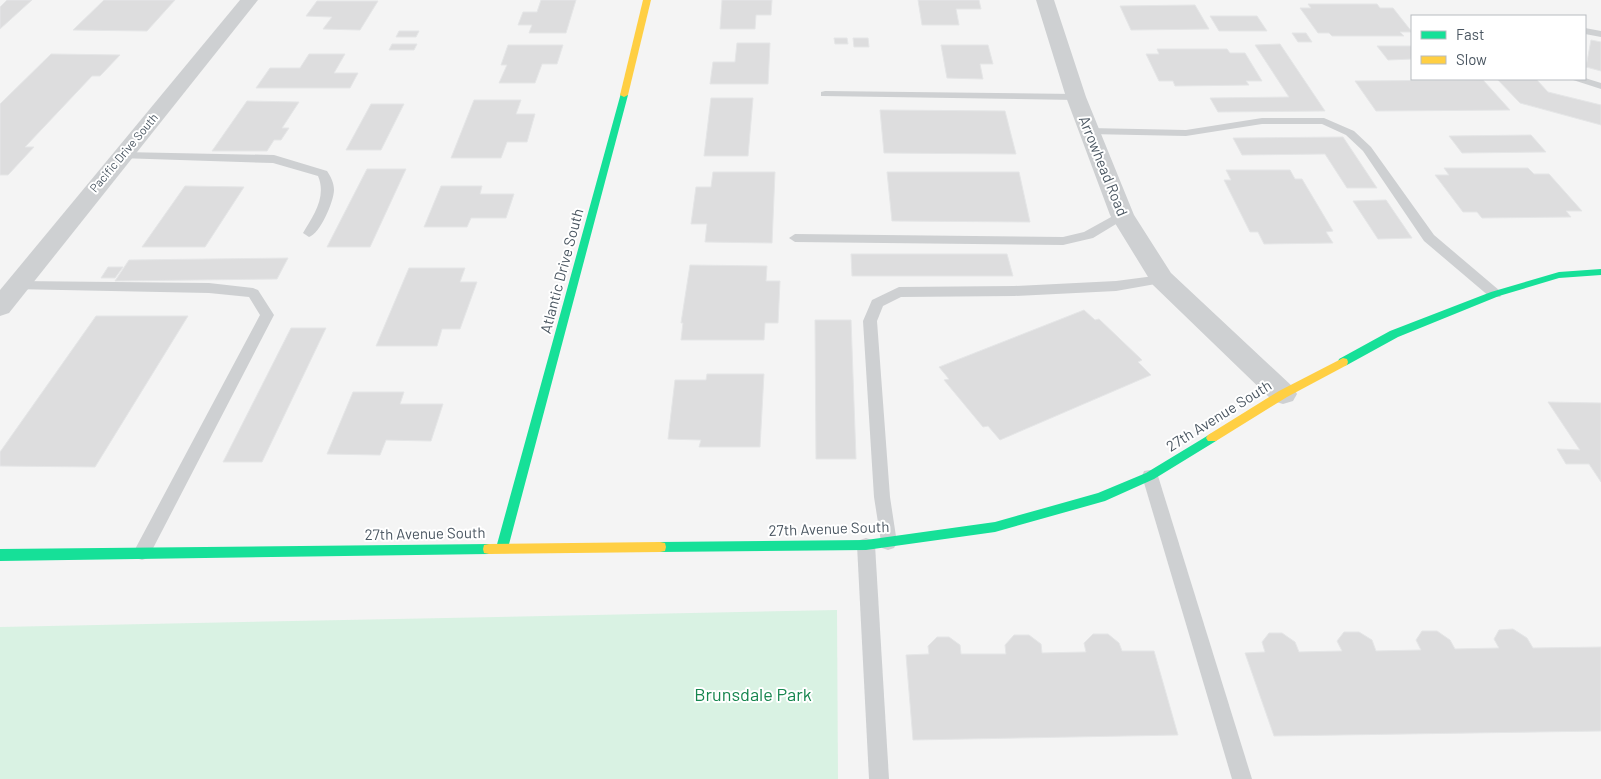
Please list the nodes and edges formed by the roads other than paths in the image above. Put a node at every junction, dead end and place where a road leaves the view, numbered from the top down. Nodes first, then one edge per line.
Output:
1 (249, 0) edge
2 (647, 0) edge
3 (1045, 0) edge
4 (1586, 31) edge
5 (1601, 34) edge
6 (1579, 80) edge
7 (1601, 86) edge
8 (824, 94) dead end
9 (1076, 97) junction
10 (1089, 131) junction
11 (123, 156) junction
12 (1122, 216) junction
13 (308, 232) dead end
14 (795, 238) dead end
15 (1601, 273) edge
16 (1162, 279) junction
17 (18, 286) junction
18 (1495, 294) junction
19 (0, 307) edge
20 (1283, 394) junction
21 (1150, 476) junction
22 (888, 544) junction
23 (866, 545) junction
24 (502, 548) junction
25 (142, 553) junction
26 (0, 555) edge
27 (879, 779) edge
28 (1242, 779) edge

1 - 11 street, Pacific Drive South
2 - 24 street, Atlantic Drive South
3 - 9 street, Arrowhead Road
4 - 5 lane
6 - 7 lane
8 - 9 lane
9 - 10 street, Arrowhead Road
10 - 12 street, Arrowhead Road
10 - 18 lane
11 - 13 lane
11 - 17 street, Pacific Drive South
12 - 14 lane
12 - 16 street, Arrowhead Road
15 - 18 street, 27th Avenue South
16 - 20 street, Arrowhead Road
16 - 22 lane
17 - 19 street, Pacific Drive South
17 - 25 lane
18 - 20 street, 27th Avenue South
20 - 21 street, 27th Avenue South
21 - 22 street, 27th Avenue South
21 - 28 lane
22 - 23 street, 27th Avenue South
23 - 24 street, 27th Avenue South
23 - 27 lane
24 - 25 street, 27th Avenue South
25 - 26 street, 27th Avenue South

